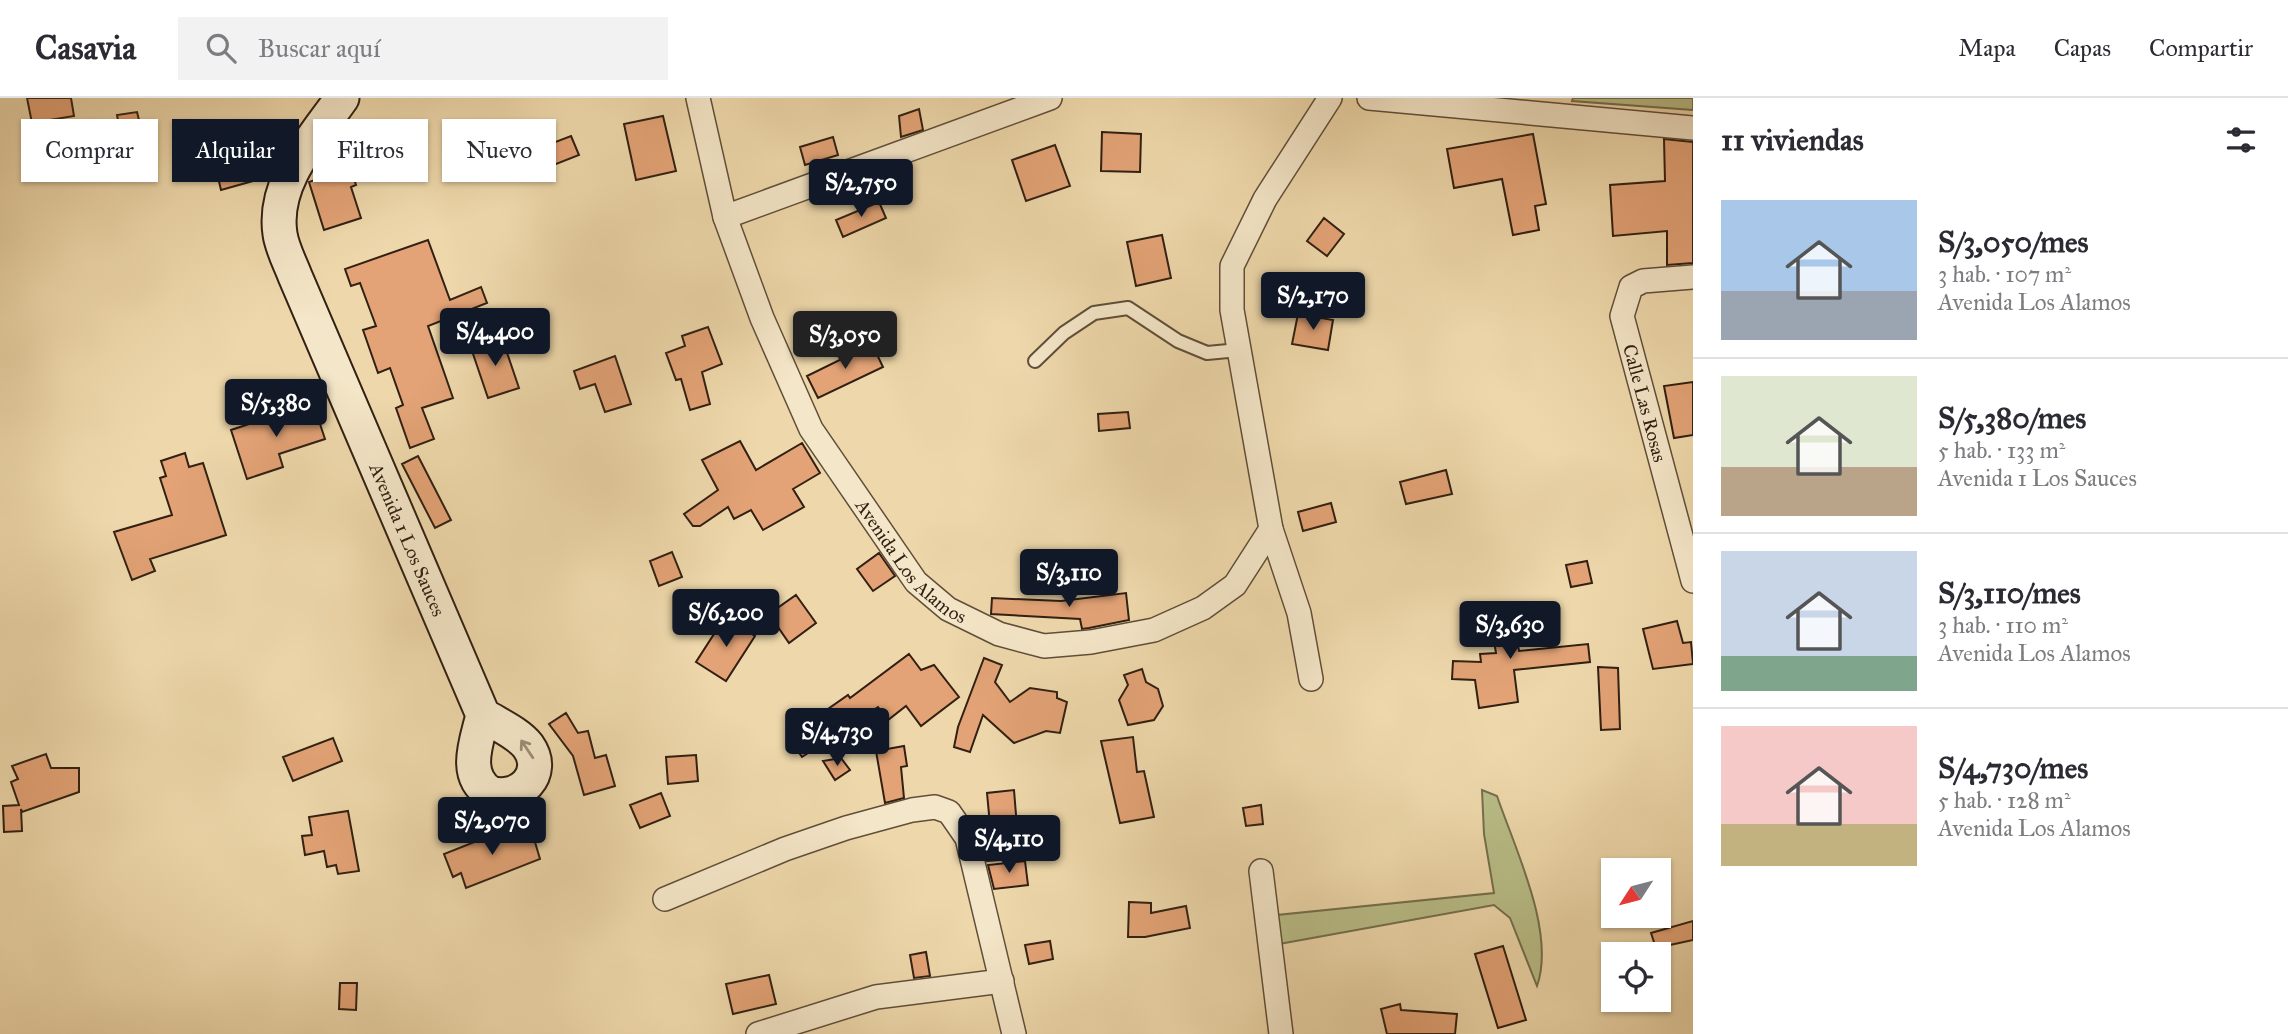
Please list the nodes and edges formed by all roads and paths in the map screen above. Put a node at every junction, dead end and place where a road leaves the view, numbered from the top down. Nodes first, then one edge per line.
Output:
1 (342, 98) edge
2 (698, 98) edge
3 (1050, 98) edge
4 (1330, 98) edge
5 (1368, 98) edge
6 (1693, 128) edge
7 (725, 217) junction
8 (1693, 277) edge
9 (1239, 350) junction
10 (1035, 361) dead end
11 (1684, 502) edge
12 (1271, 529) junction
13 (1693, 581) edge
14 (1311, 679) dead end
15 (483, 715) dead end
16 (1261, 871) dead end
17 (665, 899) dead end
18 (1002, 981) junction
19 (758, 1034) edge
20 (1014, 1034) edge
21 (1281, 1034) edge

1 - 15 street, Avenida 1 Los Sauces
2 - 7 street, Avenida Los Alamos
3 - 7 street
4 - 9 street
5 - 6 street
7 - 12 street, Avenida Los Alamos
8 - 11 street, Calle Las Rosas
9 - 10 lane
9 - 12 street
11 - 13 street, Calle Las Rosas
12 - 14 street
16 - 21 street
17 - 18 street
18 - 19 street
18 - 20 street

